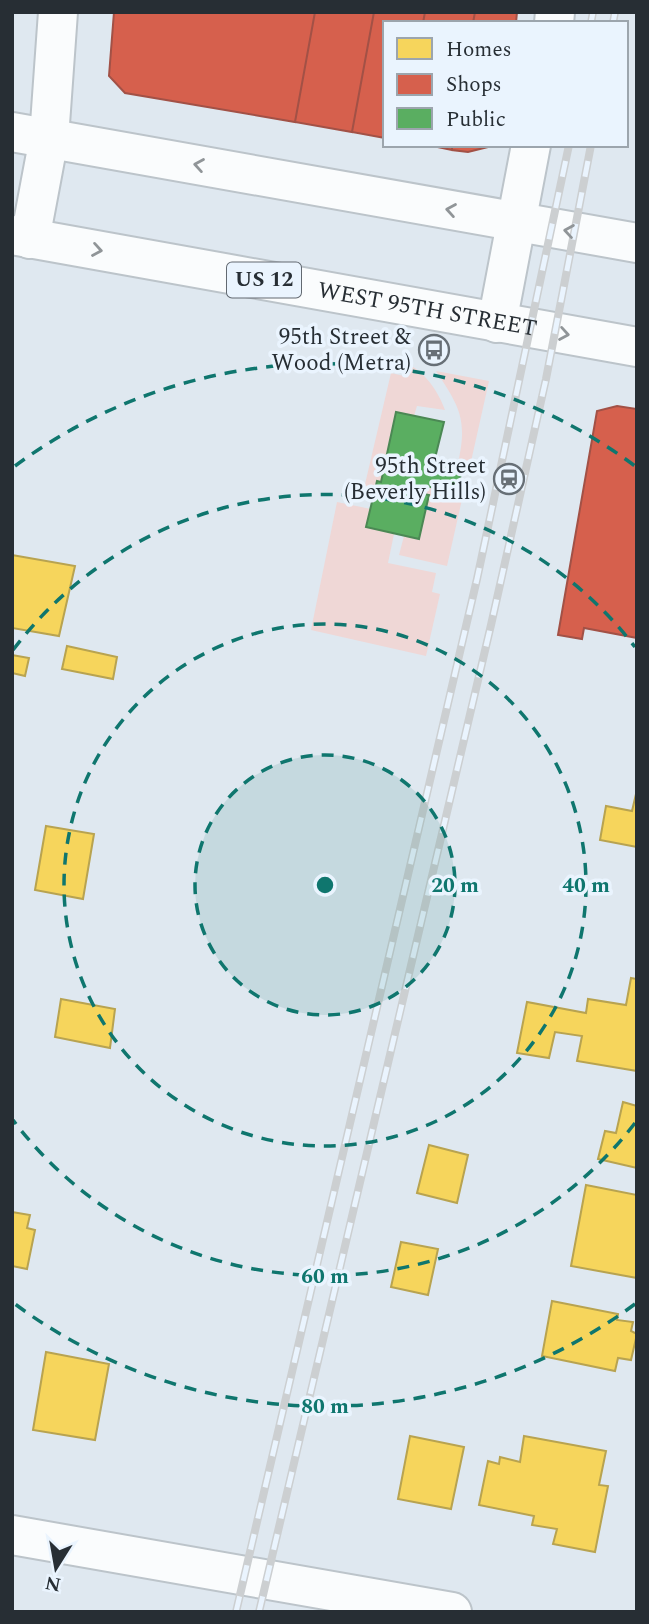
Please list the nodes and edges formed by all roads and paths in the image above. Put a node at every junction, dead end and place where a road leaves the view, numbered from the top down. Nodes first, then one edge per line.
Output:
1 (58, 12) edge
2 (31, 135) edge
3 (531, 147) edge
4 (518, 222) junction
5 (21, 237) edge
6 (637, 243) edge
7 (497, 323) junction
8 (637, 347) edge
9 (12, 1535) edge
10 (452, 1612) edge

1 - 2 main road
4 -> 2 main road
2 - 5 main road
3 - 4 main road
6 -> 4 main road
4 - 7 main road
5 -> 7 main road, WEST 95TH STREET / US 12
7 -> 8 main road, WEST 95TH STREET / US 12
9 - 10 main road

